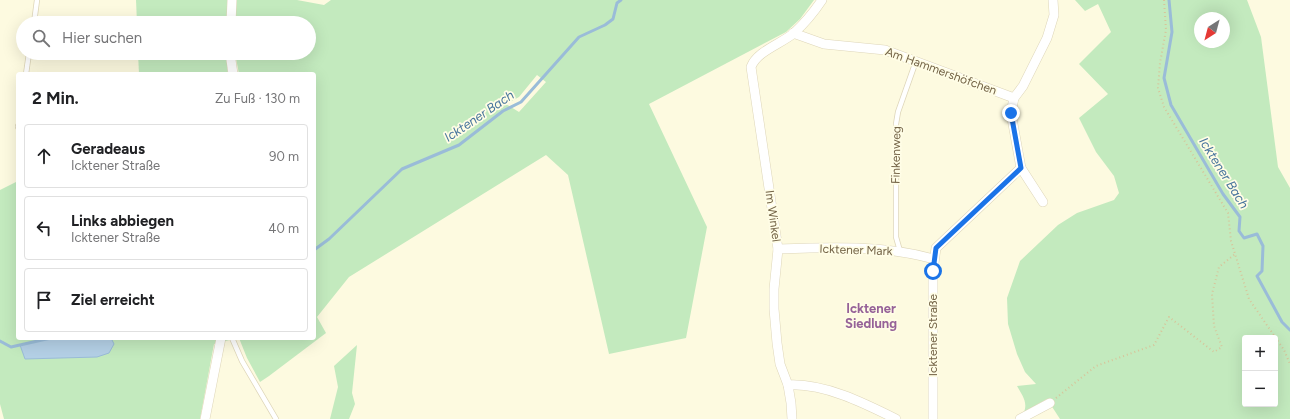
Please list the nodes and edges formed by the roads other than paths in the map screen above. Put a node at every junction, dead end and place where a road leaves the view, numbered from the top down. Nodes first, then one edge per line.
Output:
1 (37, 0) edge
2 (232, 0) edge
3 (822, 0) edge
4 (1053, 0) edge
5 (35, 16) edge
6 (231, 16) edge
7 (793, 33) junction
8 (28, 60) edge
9 (231, 60) edge
10 (916, 60) junction
11 (26, 72) edge
12 (233, 72) edge
13 (1014, 98) junction
14 (1021, 168) junction
15 (1043, 202) dead end
16 (778, 249) junction
17 (900, 251) junction
18 (934, 259) junction
19 (221, 340) edge
20 (233, 340) edge
21 (788, 385) junction
22 (1050, 403) road end
23 (205, 419) edge
24 (276, 419) edge
25 (792, 419) edge
26 (896, 419) edge
27 (933, 419) edge
28 (1020, 419) edge

1 - 5 lane
2 - 6 street
3 - 7 street
4 - 13 street
7 - 10 street, Am Hammershöfchen
7 - 16 street, Im Winkel
8 - 11 lane
9 - 12 street
10 - 13 street, Am Hammershöfchen
10 - 17 lane, Finkenweg
13 - 14 street
14 - 15 street
14 - 18 street, Icktener Straße
16 - 17 street, Icktener Mark
16 - 21 street, Im Winkel
17 - 18 street, Icktener Mark
18 - 27 street, Icktener Straße
19 - 23 street
20 - 24 lane
21 - 25 street, Im Winkel
21 - 26 street
22 - 28 street

